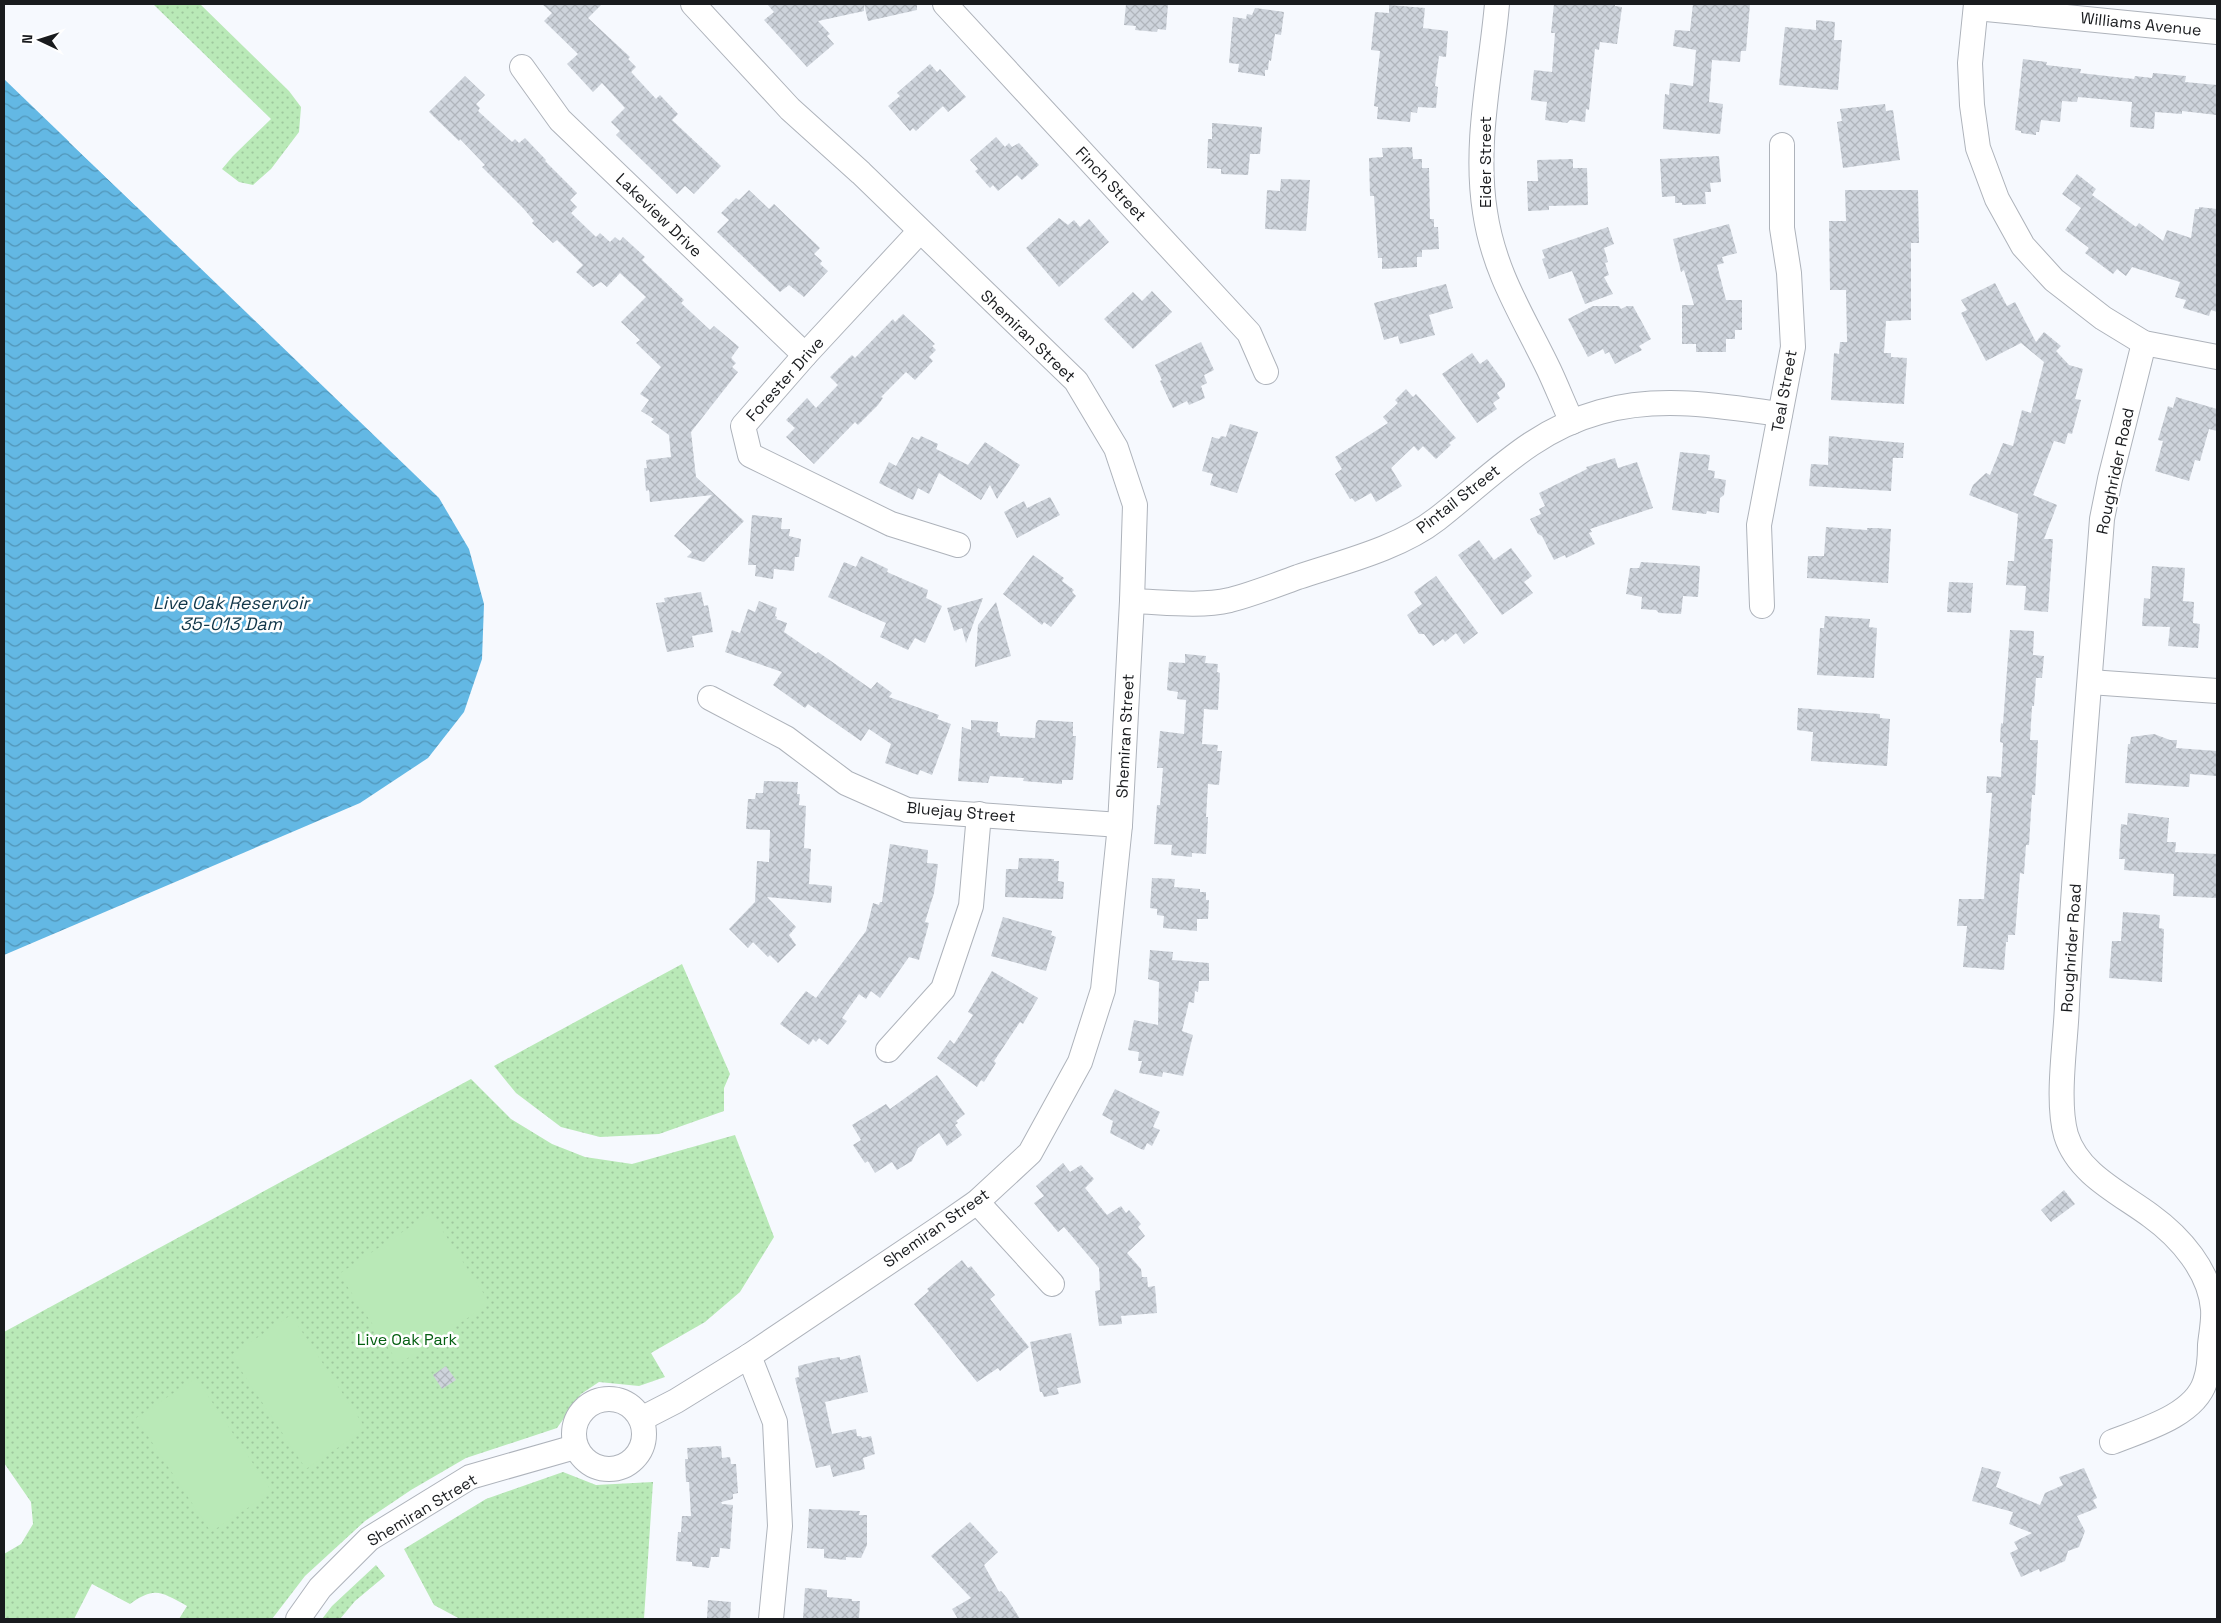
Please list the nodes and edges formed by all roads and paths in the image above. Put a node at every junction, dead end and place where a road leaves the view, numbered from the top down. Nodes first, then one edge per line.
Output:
1 (945, 4) edge
2 (1497, 4) edge
3 (1976, 6) edge
4 (704, 8) edge
5 (2217, 32) edge
6 (522, 67) dead end
7 (1782, 145) dead end
8 (920, 231) junction
9 (2144, 343) junction
10 (805, 355) junction
11 (2217, 357) edge
12 (1266, 372) dead end
13 (1780, 414) junction
14 (1572, 422) junction
15 (958, 545) dead end
16 (1132, 601) junction
17 (1762, 606) dead end
18 (2090, 682) junction
19 (2217, 691) edge
20 (710, 698) dead end
21 (979, 814) junction
22 (1120, 825) junction
23 (888, 1050) dead end
24 (977, 1202) junction
25 (1052, 1284) dead end
26 (749, 1356) junction
27 (641, 1419) junction
28 (2112, 1442) dead end
29 (576, 1447) junction
30 (298, 1619) edge
31 (771, 1619) edge

1 - 12 street, Finch Street
2 - 14 street, Eider Street
3 - 5 street, Williams Avenue
3 - 9 street
4 - 8 street, Shemiran Street
6 - 10 street, Lakeview Drive
7 - 13 street, Teal Street
8 - 10 street, Forester Drive
8 - 16 street, Shemiran Street
9 - 11 street
9 - 18 street, Roughrider Road
10 - 15 street, Forester Drive
13 - 14 street, Pintail Street
13 - 17 street, Teal Street
14 - 16 street, Pintail Street
16 - 22 street, Shemiran Street
18 - 19 street
18 - 28 street, Roughrider Road
20 - 21 street, Bluejay Street
21 - 22 street, Bluejay Street
21 - 23 street
22 - 24 street, Shemiran Street
24 - 25 street
24 - 26 street, Shemiran Street
26 - 27 street, Shemiran Street
26 - 31 street
27 - 29 street
27 - 29 street
29 - 30 street, Shemiran Street

